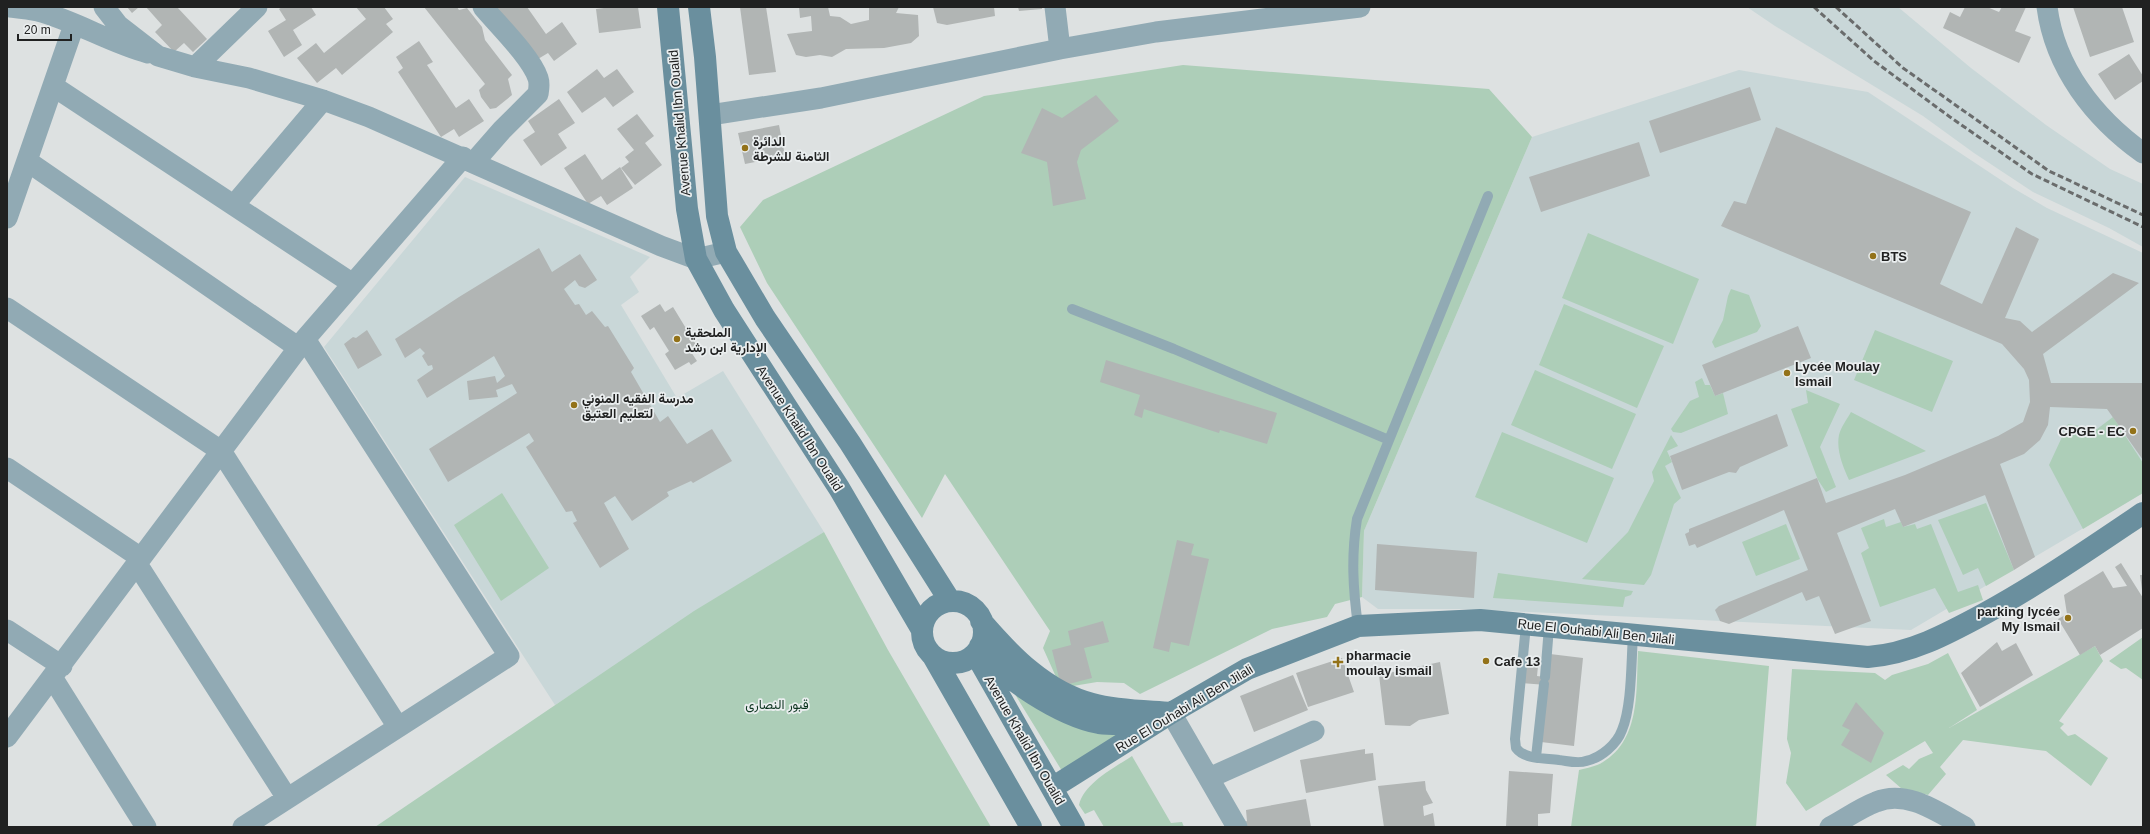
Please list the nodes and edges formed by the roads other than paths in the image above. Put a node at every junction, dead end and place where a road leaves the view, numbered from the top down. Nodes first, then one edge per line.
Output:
1 (10, 7) edge
2 (104, 7) edge
3 (256, 7) edge
4 (482, 7) edge
5 (668, 7) edge
6 (699, 7) edge
7 (1055, 7) edge
8 (1360, 7) edge
9 (2047, 7) edge
10 (74, 25) junction
11 (1060, 48) junction
12 (158, 56) junction
13 (195, 67) junction
14 (53, 86) junction
15 (323, 100) junction
16 (710, 115) junction
17 (2143, 153) edge
18 (469, 160) junction
19 (27, 161) junction
20 (1488, 196) dead end
21 (234, 205) junction
22 (7, 218) edge
23 (726, 252) junction
24 (696, 259) junction
25 (353, 284) junction
26 (7, 308) edge
27 (1072, 309) dead end
28 (302, 343) junction
29 (1389, 440) junction
30 (222, 451) junction
31 (7, 468) edge
32 (2143, 513) edge
33 (139, 561) junction
34 (950, 601) junction
35 (981, 621) junction
36 (1526, 624) junction
37 (1358, 626) junction
38 (1549, 627) junction
39 (7, 630) edge
40 (922, 630) junction
41 (1633, 636) junction
42 (977, 650) junction
43 (933, 656) junction
44 (57, 672) junction
45 (1164, 717) junction
46 (398, 727) junction
47 (1314, 731) dead end
48 (7, 737) edge
49 (1536, 757) junction
50 (1209, 778) junction
51 (1052, 788) junction
52 (287, 798) junction
53 (146, 827) edge
54 (243, 827) edge
55 (1031, 827) edge
56 (1074, 827) edge
57 (1237, 827) edge
58 (1830, 827) edge
59 (1965, 827) edge

1 - 10 street
2 - 12 street
3 - 13 street
4 - 18 street
5 - 24 main road, Avenue Khalid Ibn Oualid
6 - 16 main road
7 - 11 street
8 - 11 street
9 - 17 street
10 - 12 street
10 - 14 street
11 - 16 street
12 - 13 street
13 - 15 street
14 - 19 street
14 - 21 street
15 - 18 street
15 - 21 street
16 - 23 main road
18 - 24 street
18 - 25 street
19 - 22 street
19 - 28 street
20 - 29 lane
21 - 25 street
23 - 24 street
23 - 34 main road
24 - 40 main road, Avenue Khalid Ibn Oualid
25 - 28 street
26 - 30 street
27 - 29 lane
28 - 30 street
28 - 46 street
29 - 37 lane
30 - 33 street
30 - 46 street
31 - 33 street
32 - 41 main road, Rue El Ouhabi Ali Ben Jilali
33 - 44 street
33 - 52 street
34 - 35 main road
34 - 40 main road
35 - 42 main road
35 - 45 main road
36 - 37 main road, Rue El Ouhabi Ali Ben Jilali
36 - 38 main road, Rue El Ouhabi Ali Ben Jilali
36 - 49 lane
37 - 45 main road, Rue El Ouhabi Ali Ben Jilali
38 - 41 main road, Rue El Ouhabi Ali Ben Jilali
38 - 49 lane
39 - 44 street
40 - 43 main road
41 - 49 lane
42 - 43 main road
42 - 45 main road
42 - 51 main road, Avenue Khalid Ibn Oualid
43 - 55 main road
44 - 48 street
44 - 53 street
45 - 50 street
45 - 51 main road, Rue El Ouhabi Ali Ben Jilali
46 - 52 street
47 - 50 street
50 - 57 street
51 - 56 main road, Avenue Khalid Ibn Oualid
52 - 54 street
58 - 59 street

